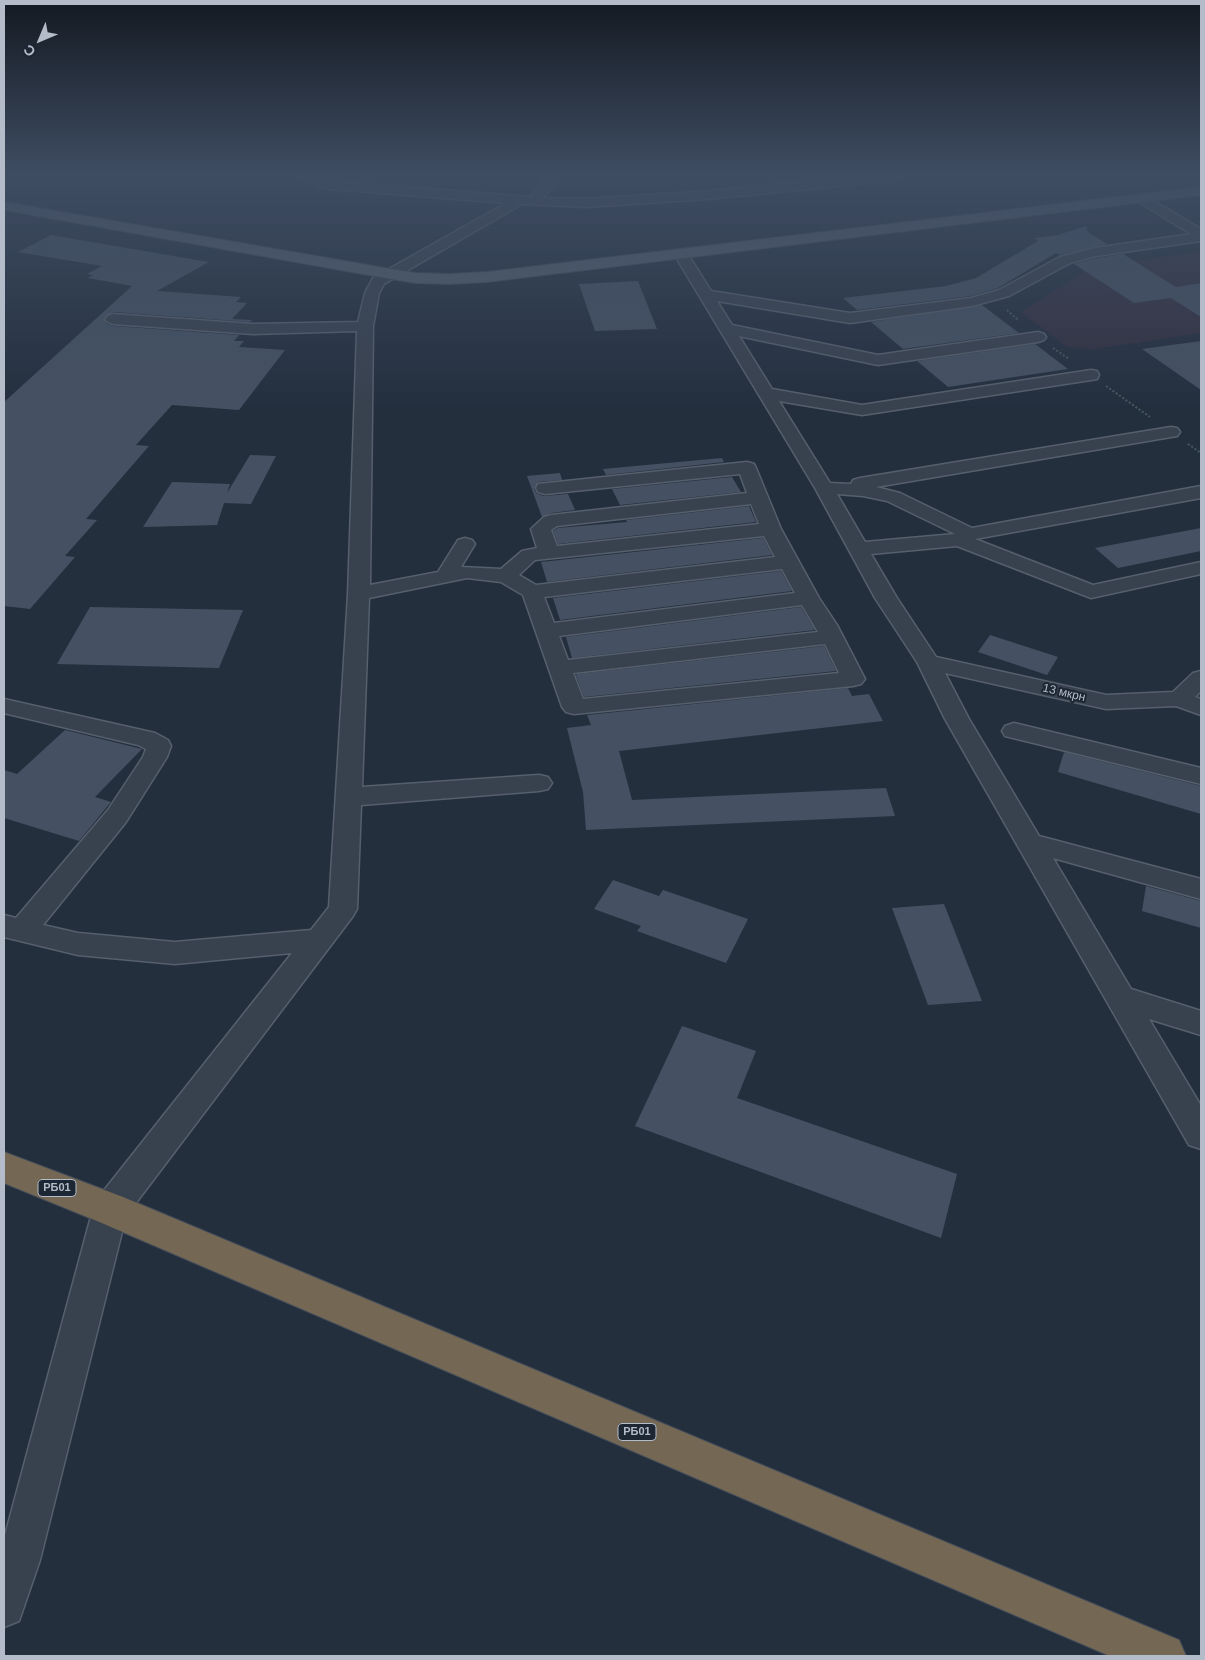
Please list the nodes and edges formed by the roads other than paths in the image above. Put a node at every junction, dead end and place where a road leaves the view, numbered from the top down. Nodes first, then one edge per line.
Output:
1 (274, 253) edge
2 (429, 253) edge
3 (685, 253) edge
4 (1090, 253) edge
5 (681, 254) junction
6 (391, 274) junction
7 (706, 295) junction
8 (113, 318) dead end
9 (365, 326) junction
10 (726, 328) junction
11 (1038, 337) dead end
12 (1091, 375) dead end
13 (765, 393) junction
14 (1171, 432) dead end
15 (545, 488) dead end
16 (824, 488) junction
17 (1201, 492) edge
18 (759, 497) junction
19 (771, 529) junction
20 (465, 544) dead end
21 (858, 549) junction
22 (549, 553) junction
23 (788, 562) junction
24 (1201, 568) edge
25 (506, 576) junction
26 (446, 577) junction
27 (532, 592) junction
28 (360, 594) junction
29 (808, 598) junction
30 (546, 631) junction
31 (832, 637) junction
32 (928, 662) junction
33 (560, 668) junction
34 (1201, 678) edge
35 (1179, 699) junction
36 (4, 706) edge
37 (1201, 708) edge
38 (1014, 731) dead end
39 (1201, 776) edge
40 (540, 783) dead end
41 (349, 797) junction
42 (1030, 843) junction
43 (1201, 889) edge
44 (13, 929) edge
45 (319, 940) junction
46 (1121, 998) junction
47 (1201, 1023) edge
48 (1201, 1135) edge
49 (4, 1167) edge
50 (110, 1209) junction
51 (4, 1606) edge
52 (1163, 1656) edge

1 - 6 main road
2 - 6 street
3 - 5 main road
4 - 7 street
5 - 6 main road
5 - 7 street
6 - 9 street
7 - 10 street
8 - 9 street
9 - 28 street
10 - 11 street
10 - 13 street
12 - 13 street
13 - 16 street
14 - 16 street
15 - 18 street
16 - 17 street
16 - 21 street
18 - 19 street
18 - 22 street
19 - 22 street
19 - 23 street
20 - 26 street
21 - 24 street
21 - 32 street
22 - 25 street
23 - 27 street
23 - 29 street
25 - 26 street
25 - 27 street
26 - 28 street
27 - 30 street
28 - 41 street
29 - 30 street
29 - 31 street
30 - 33 street
31 - 33 street
31 - 33 street
32 - 35 street, 13 мкрн
32 - 42 street
34 - 35 street
35 - 37 street, 13 мкрн
36 - 44 street
38 - 39 street
40 - 41 street
41 - 45 street
42 - 43 street
42 - 46 street
44 - 45 street
45 - 50 street
46 - 47 street
46 - 48 street
49 - 50 highway, РБ01
50 - 51 street
50 - 52 highway, РБ01

